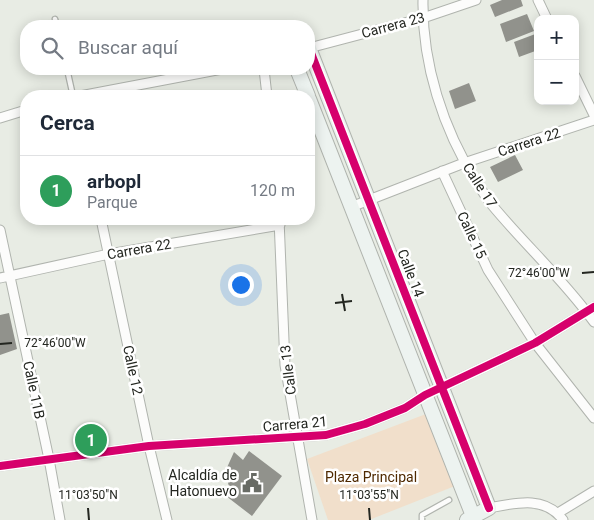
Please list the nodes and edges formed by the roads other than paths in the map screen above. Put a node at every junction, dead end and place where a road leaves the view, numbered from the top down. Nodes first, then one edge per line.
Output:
1 (423, 0) edge
2 (476, 0) edge
3 (538, 0) edge
4 (545, 15) edge
5 (423, 18) junction
6 (315, 46) edge
7 (315, 63) edge
8 (68, 75) edge
9 (190, 75) edge
10 (264, 75) edge
11 (299, 75) edge
12 (579, 84) edge
13 (72, 90) edge
14 (112, 90) edge
15 (266, 90) edge
16 (305, 90) edge
17 (20, 112) edge
18 (594, 115) edge
19 (315, 116) edge
20 (0, 118) edge
21 (594, 120) edge
22 (464, 163) junction
23 (442, 171) junction
24 (368, 200) junction
25 (351, 207) junction
26 (102, 225) edge
27 (263, 225) edge
28 (279, 225) edge
29 (0, 230) edge
30 (108, 254) junction
31 (5, 277) edge
32 (590, 309) edge
33 (594, 322) edge
34 (535, 343) junction
35 (442, 387) junction
36 (426, 395) junction
37 (594, 418) edge
38 (298, 437) junction
39 (149, 446) junction
40 (49, 459) junction
41 (0, 466) edge
42 (594, 491) edge
43 (449, 500) dead end
44 (489, 508) junction
45 (561, 517) edge
46 (470, 518) edge
47 (60, 520) edge
48 (167, 520) edge
49 (312, 520) edge
50 (422, 520) edge

1 - 5 street, Calle 17
2 - 5 street, Carrera 23
3 - 4 street
5 - 6 street, Carrera 23
5 - 22 street, Calle 17
7 - 24 street, Calle 14
8 - 13 lane
9 - 14 street
10 - 15 street
11 - 16 street
12 - 18 street
17 - 20 street
19 - 25 street
21 - 22 street, Carrera 22
22 - 23 street, Carrera 22
22 - 32 street, Calle 17
23 - 24 street, Carrera 22
23 - 34 street, Calle 15
24 - 25 street, Carrera 22
24 - 35 street, Calle 14
25 - 36 street
26 - 30 street, Calle 12
27 - 30 street, Carrera 22
28 - 38 street, Calle 13
29 - 31 street, Calle 11B
30 - 31 street, Carrera 22
30 - 39 street, Calle 12
31 - 40 street, Calle 11B
32 - 33 street, Calle 17
32 - 34 street, Carrera 21
34 - 35 street, Carrera 21
34 - 37 street, Calle 15
35 - 36 street, Carrera 21
35 - 44 street, Calle 14
36 - 38 street, Carrera 21
36 - 46 street
38 - 39 street, Carrera 21
38 - 49 street, Calle 13
39 - 40 street, Carrera 21
39 - 48 street, Calle 12
40 - 41 street, Carrera 21
40 - 47 street, Calle 11B
42 - 45 street
43 - 50 lane
44 - 45 street
44 - 46 street

